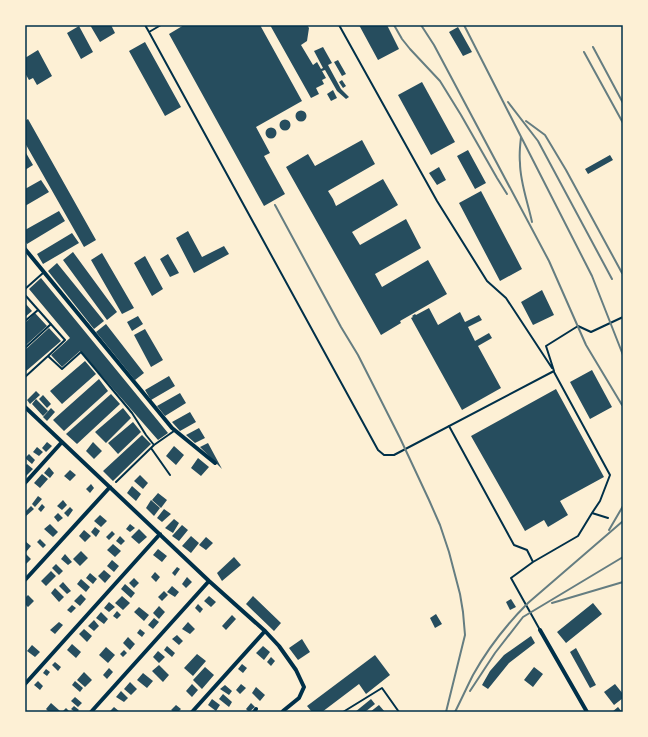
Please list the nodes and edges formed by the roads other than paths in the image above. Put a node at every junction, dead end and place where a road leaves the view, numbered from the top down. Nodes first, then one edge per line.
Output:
1 (145, 25) edge
2 (161, 25) edge
3 (339, 25) edge
4 (149, 32) junction
5 (25, 249) edge
6 (44, 272) junction
7 (25, 289) edge
8 (25, 295) edge
9 (38, 310) junction
10 (623, 317) edge
11 (25, 321) edge
12 (51, 324) junction
13 (25, 348) edge
14 (48, 356) junction
15 (554, 371) junction
16 (25, 377) edge
17 (25, 407) edge
18 (448, 426) junction
19 (175, 430) junction
20 (62, 442) junction
21 (154, 445) junction
22 (151, 448) junction
23 (215, 463) dead end
24 (170, 475) dead end
25 (116, 482) dead end
26 (25, 483) edge
27 (110, 487) junction
28 (592, 513) junction
29 (608, 518) dead end
30 (160, 534) junction
31 (533, 562) junction
32 (25, 580) edge
33 (209, 580) junction
34 (540, 630) joint
35 (265, 631) junction
36 (25, 684) edge
37 (90, 712) edge
38 (192, 712) edge
39 (283, 712) edge
40 (343, 712) edge
41 (399, 712) edge
42 (586, 712) edge

1 - 4 lane
2 - 4 lane
3 - 15 lane
4 - 18 lane
5 - 6 street
6 - 7 lane
6 - 19 street
8 - 9 lane
9 - 11 lane
9 - 12 lane
10 - 15 lane
12 - 13 lane
12 - 14 lane
14 - 16 lane
14 - 21 lane
15 - 18 lane
15 - 28 lane
17 - 20 street
18 - 31 lane
19 - 21 lane
19 - 23 street
20 - 26 street
20 - 27 street
21 - 22 lane
22 - 24 lane
22 - 25 lane
27 - 30 street
27 - 32 street
28 - 29 lane
28 - 31 lane
30 - 33 street
30 - 36 street
31 - 34 lane
33 - 35 street
33 - 37 street
34 - 42 street
35 - 38 street
35 - 39 street
40 - 41 lane

